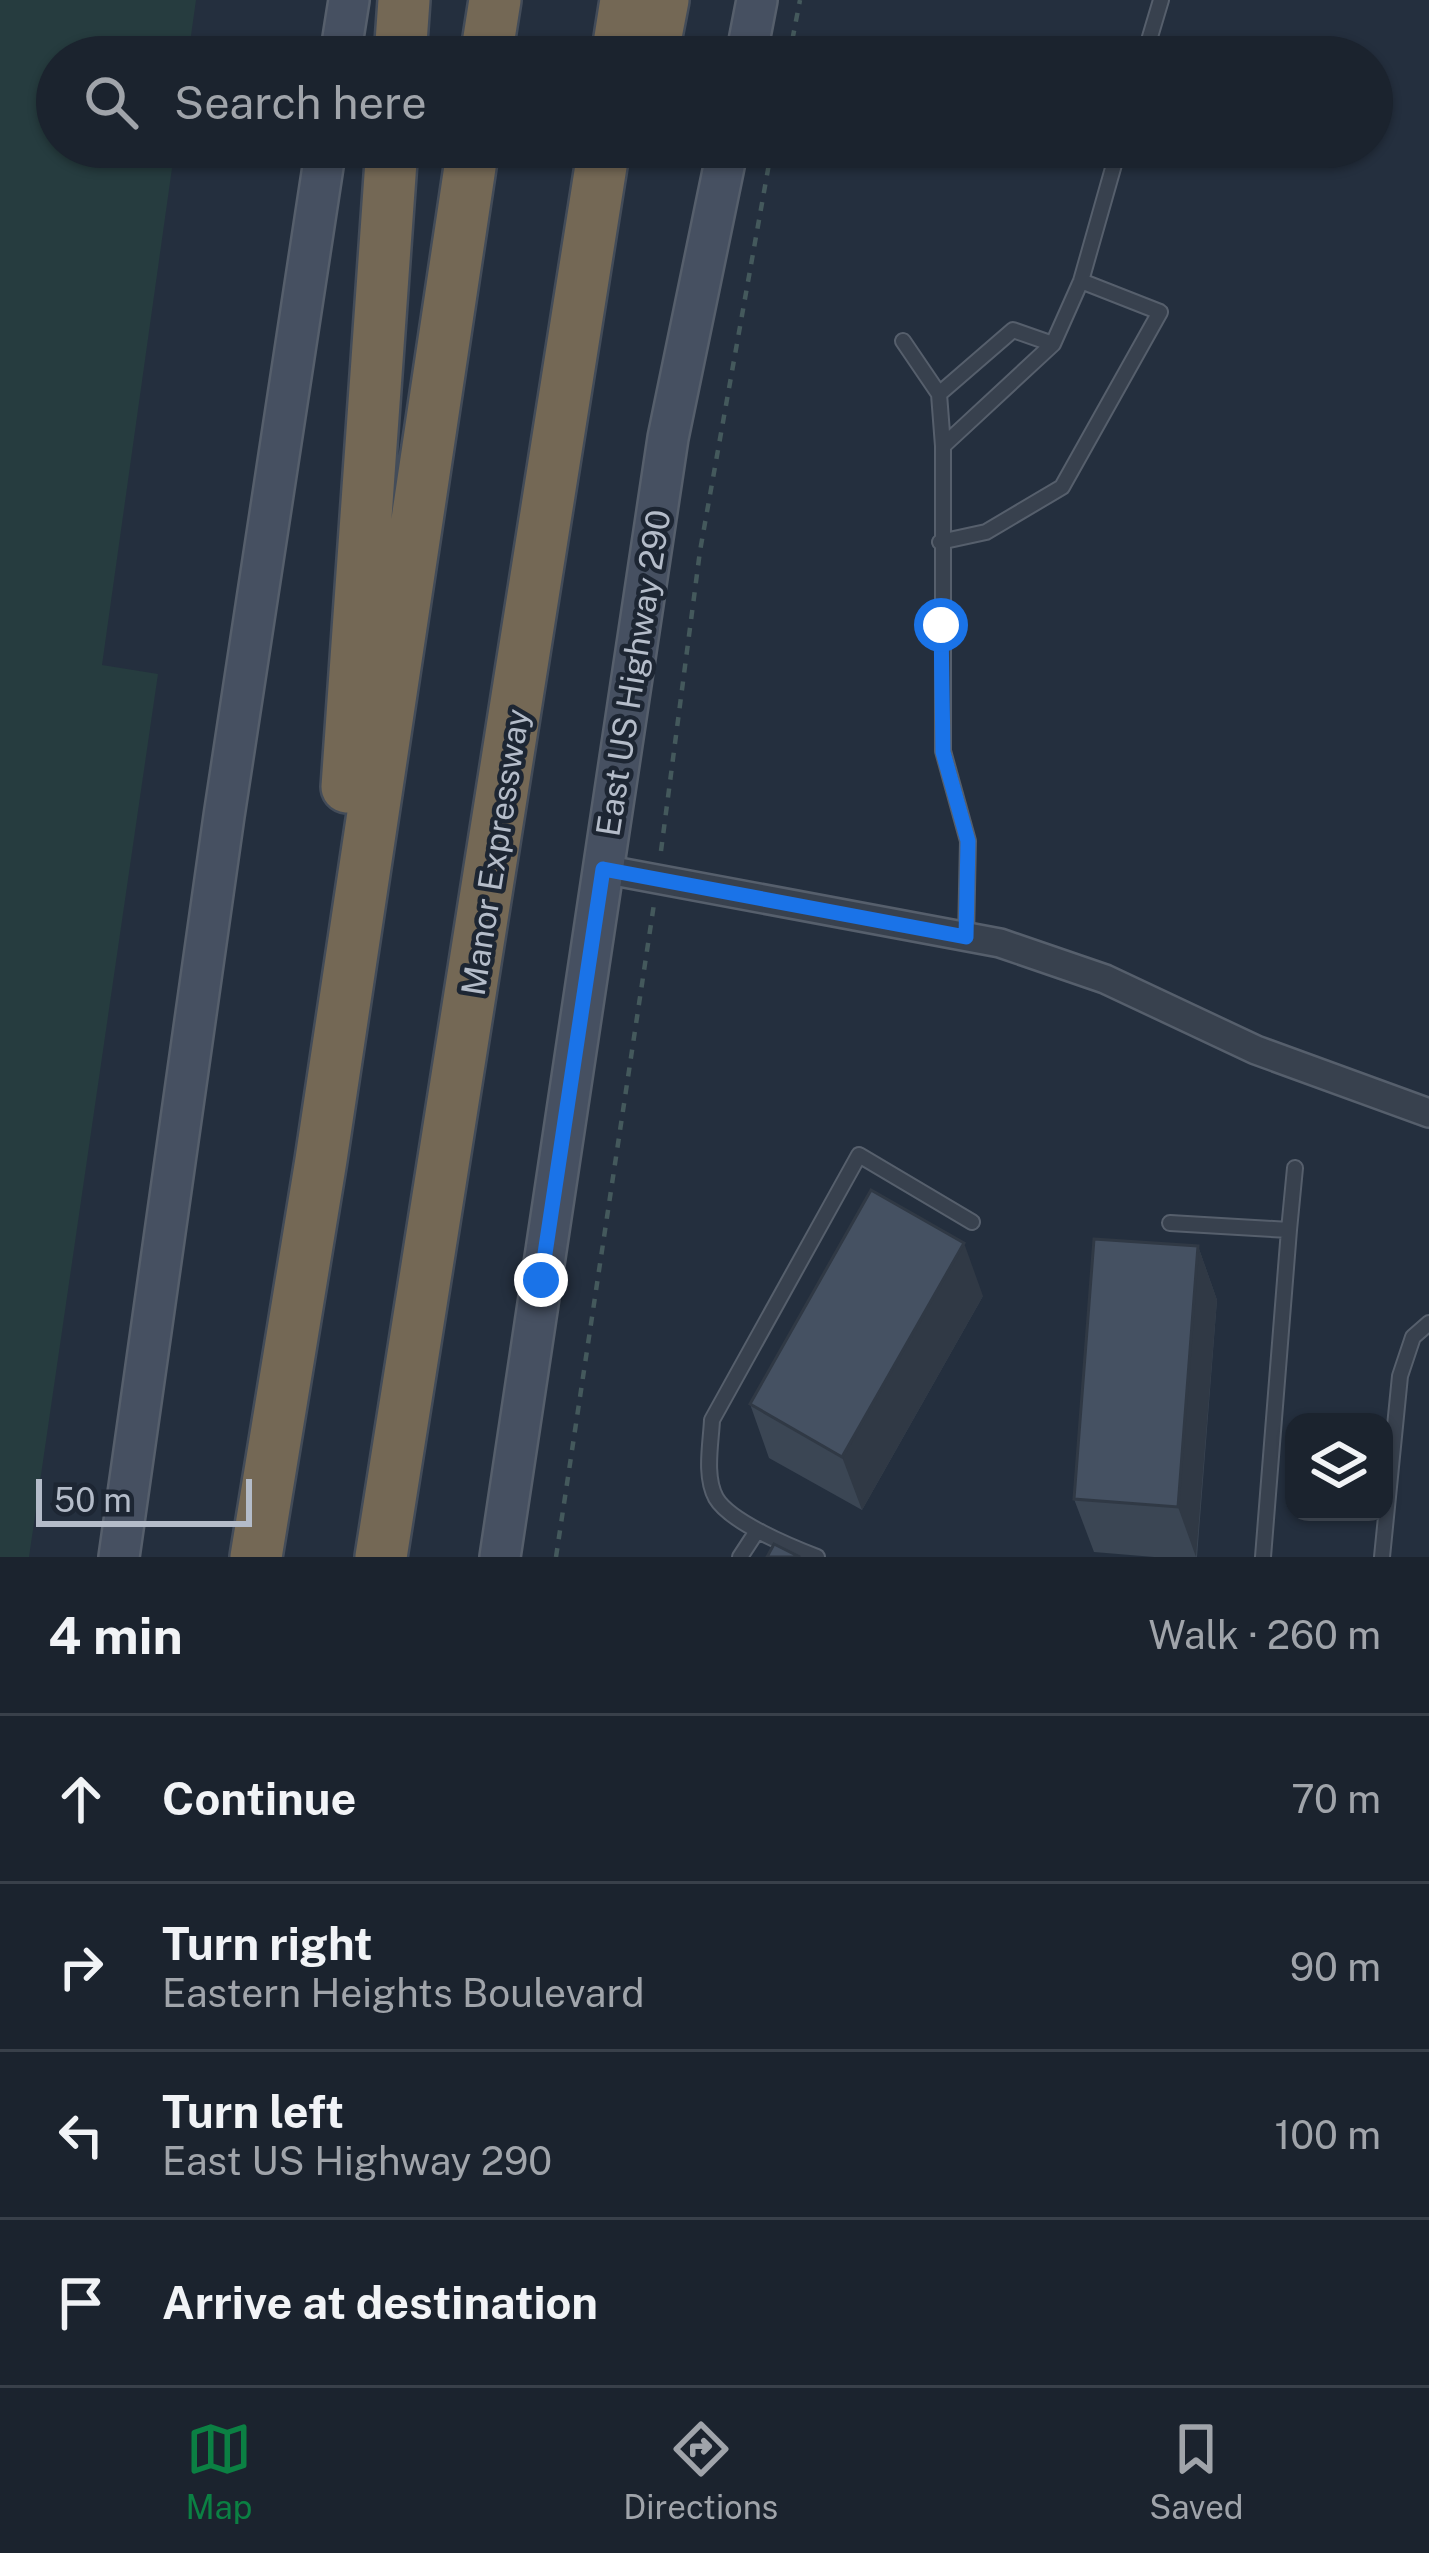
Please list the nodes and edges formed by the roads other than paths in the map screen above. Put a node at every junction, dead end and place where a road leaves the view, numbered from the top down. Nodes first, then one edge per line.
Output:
1 (349, 0) edge
2 (404, 0) edge
3 (494, 0) edge
4 (626, 0) edge
5 (663, 0) edge
6 (758, 0) edge
7 (1161, 0) edge
8 (343, 36) edge
9 (401, 36) edge
10 (489, 36) edge
11 (620, 36) edge
12 (656, 36) edge
13 (750, 36) edge
14 (1150, 36) edge
15 (323, 168) edge
16 (391, 168) edge
17 (469, 168) edge
18 (601, 168) edge
19 (625, 168) edge
20 (724, 168) edge
21 (1113, 168) edge
22 (1081, 281) junction
23 (903, 341) dead end
24 (1053, 344) junction
25 (570, 377) junction
26 (939, 394) junction
27 (943, 446) junction
28 (940, 542) junction
29 (603, 869) junction
30 (966, 937) junction
31 (1429, 1113) edge
32 (321, 1160) junction
33 (1295, 1168) dead end
34 (972, 1222) dead end
35 (1170, 1223) dead end
36 (1288, 1230) junction
37 (1429, 1323) edge
38 (757, 1531) junction
39 (119, 1557) edge
40 (256, 1557) edge
41 (381, 1557) edge
42 (500, 1557) edge
43 (740, 1557) edge
44 (817, 1557) edge
45 (1263, 1557) edge
46 (1382, 1557) edge

1 - 8 main road
2 - 9 highway
3 - 10 highway
4 - 11 highway
5 - 12 highway
6 - 13 main road
7 - 14 lane
15 - 39 main road
16 - 32 highway
17 - 32 highway
18 - 25 highway, Manor Expressway
19 - 25 highway
20 - 29 main road, East US Highway 290
21 - 22 lane
22 - 24 lane
22 - 28 lane
23 - 26 lane
24 - 26 lane
24 - 27 lane
25 - 41 highway, Manor Expressway
26 - 27 lane
27 - 28 lane
28 - 30 lane
29 - 30 street
29 - 42 main road, East US Highway 290
30 - 31 street
32 - 40 highway
33 - 36 lane
34 - 38 lane
35 - 36 lane
36 - 45 lane
37 - 46 lane
38 - 43 lane
38 - 44 lane

